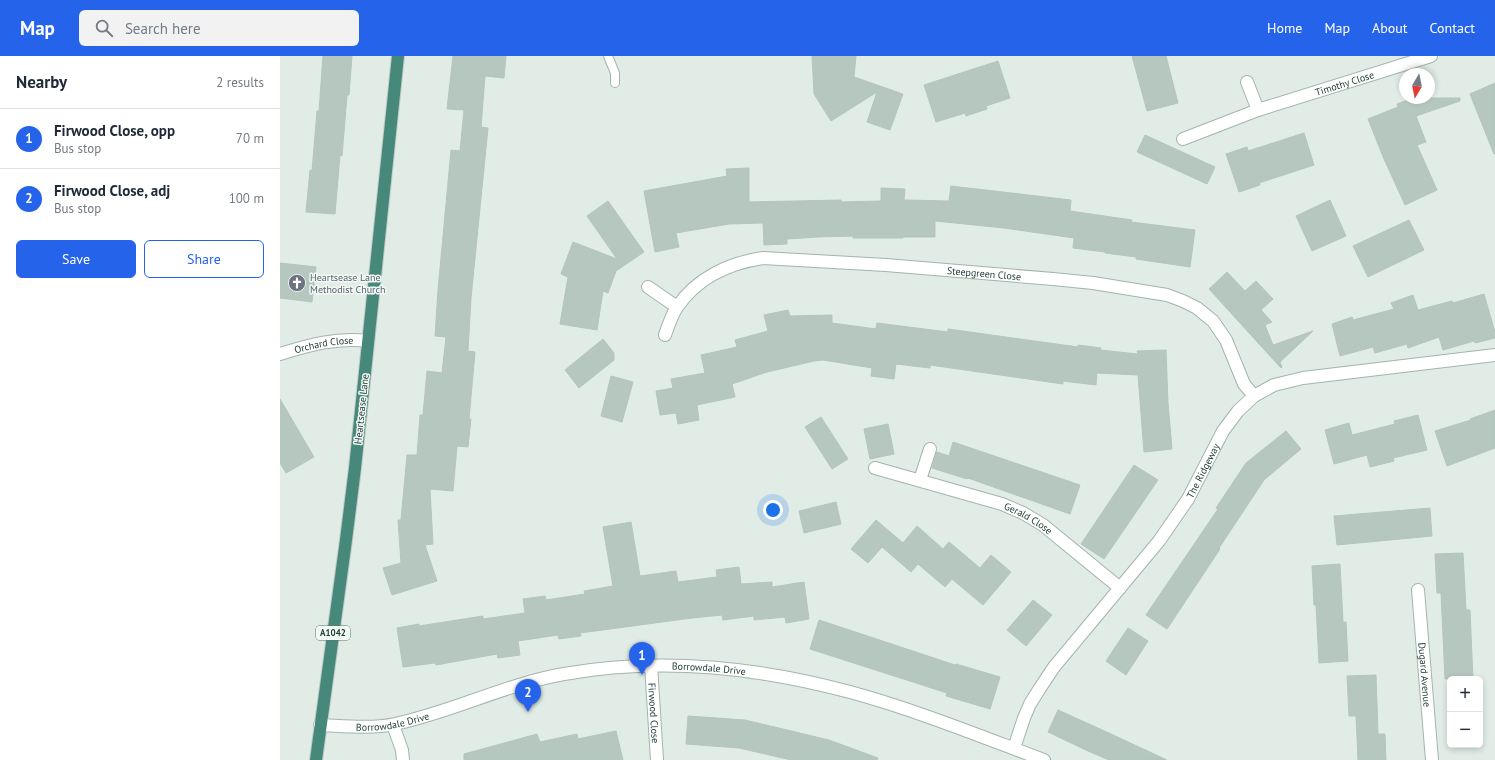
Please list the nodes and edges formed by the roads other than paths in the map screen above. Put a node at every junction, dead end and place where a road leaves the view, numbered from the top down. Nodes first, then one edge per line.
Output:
1 (398, 56) edge
2 (608, 56) edge
3 (1431, 56) edge
4 (1247, 82) dead end
5 (615, 83) dead end
6 (1258, 110) junction
7 (1183, 139) dead end
8 (648, 287) dead end
9 (677, 307) junction
10 (665, 335) dead end
11 (368, 341) junction
12 (280, 354) edge
13 (1495, 355) edge
14 (1254, 396) junction
15 (930, 450) dead end
16 (875, 468) dead end
17 (920, 480) junction
18 (1120, 588) junction
19 (1418, 590) dead end
20 (651, 665) junction
21 (393, 724) junction
22 (320, 725) junction
23 (1014, 748) junction
24 (316, 760) edge
25 (403, 760) edge
26 (657, 760) edge
27 (1044, 760) edge
28 (1432, 760) edge

1 - 11 highway, Heartsease Lane / A1042
2 - 5 lane
3 - 6 street, Timothy Close
4 - 6 street
6 - 7 street, Timothy Close
8 - 9 street
9 - 10 street, Steepgreen Close
9 - 14 street, Steepgreen Close
11 - 12 street, Orchard Close
11 - 22 highway, Heartsease Lane / A1042
13 - 14 street, The Ridgeway
14 - 18 street, The Ridgeway
15 - 17 street
16 - 17 street, Gerald Close
17 - 18 street, Gerald Close
18 - 23 street, The Ridgeway
19 - 28 street, Dugard Avenue
20 - 21 street, Borrowdale Drive
20 - 23 street, Borrowdale Drive
20 - 26 street, Firwood Close
21 - 22 street, Borrowdale Drive
21 - 25 street
22 - 24 highway, Heartsease Lane / A1042
23 - 27 street, Borrowdale Drive

